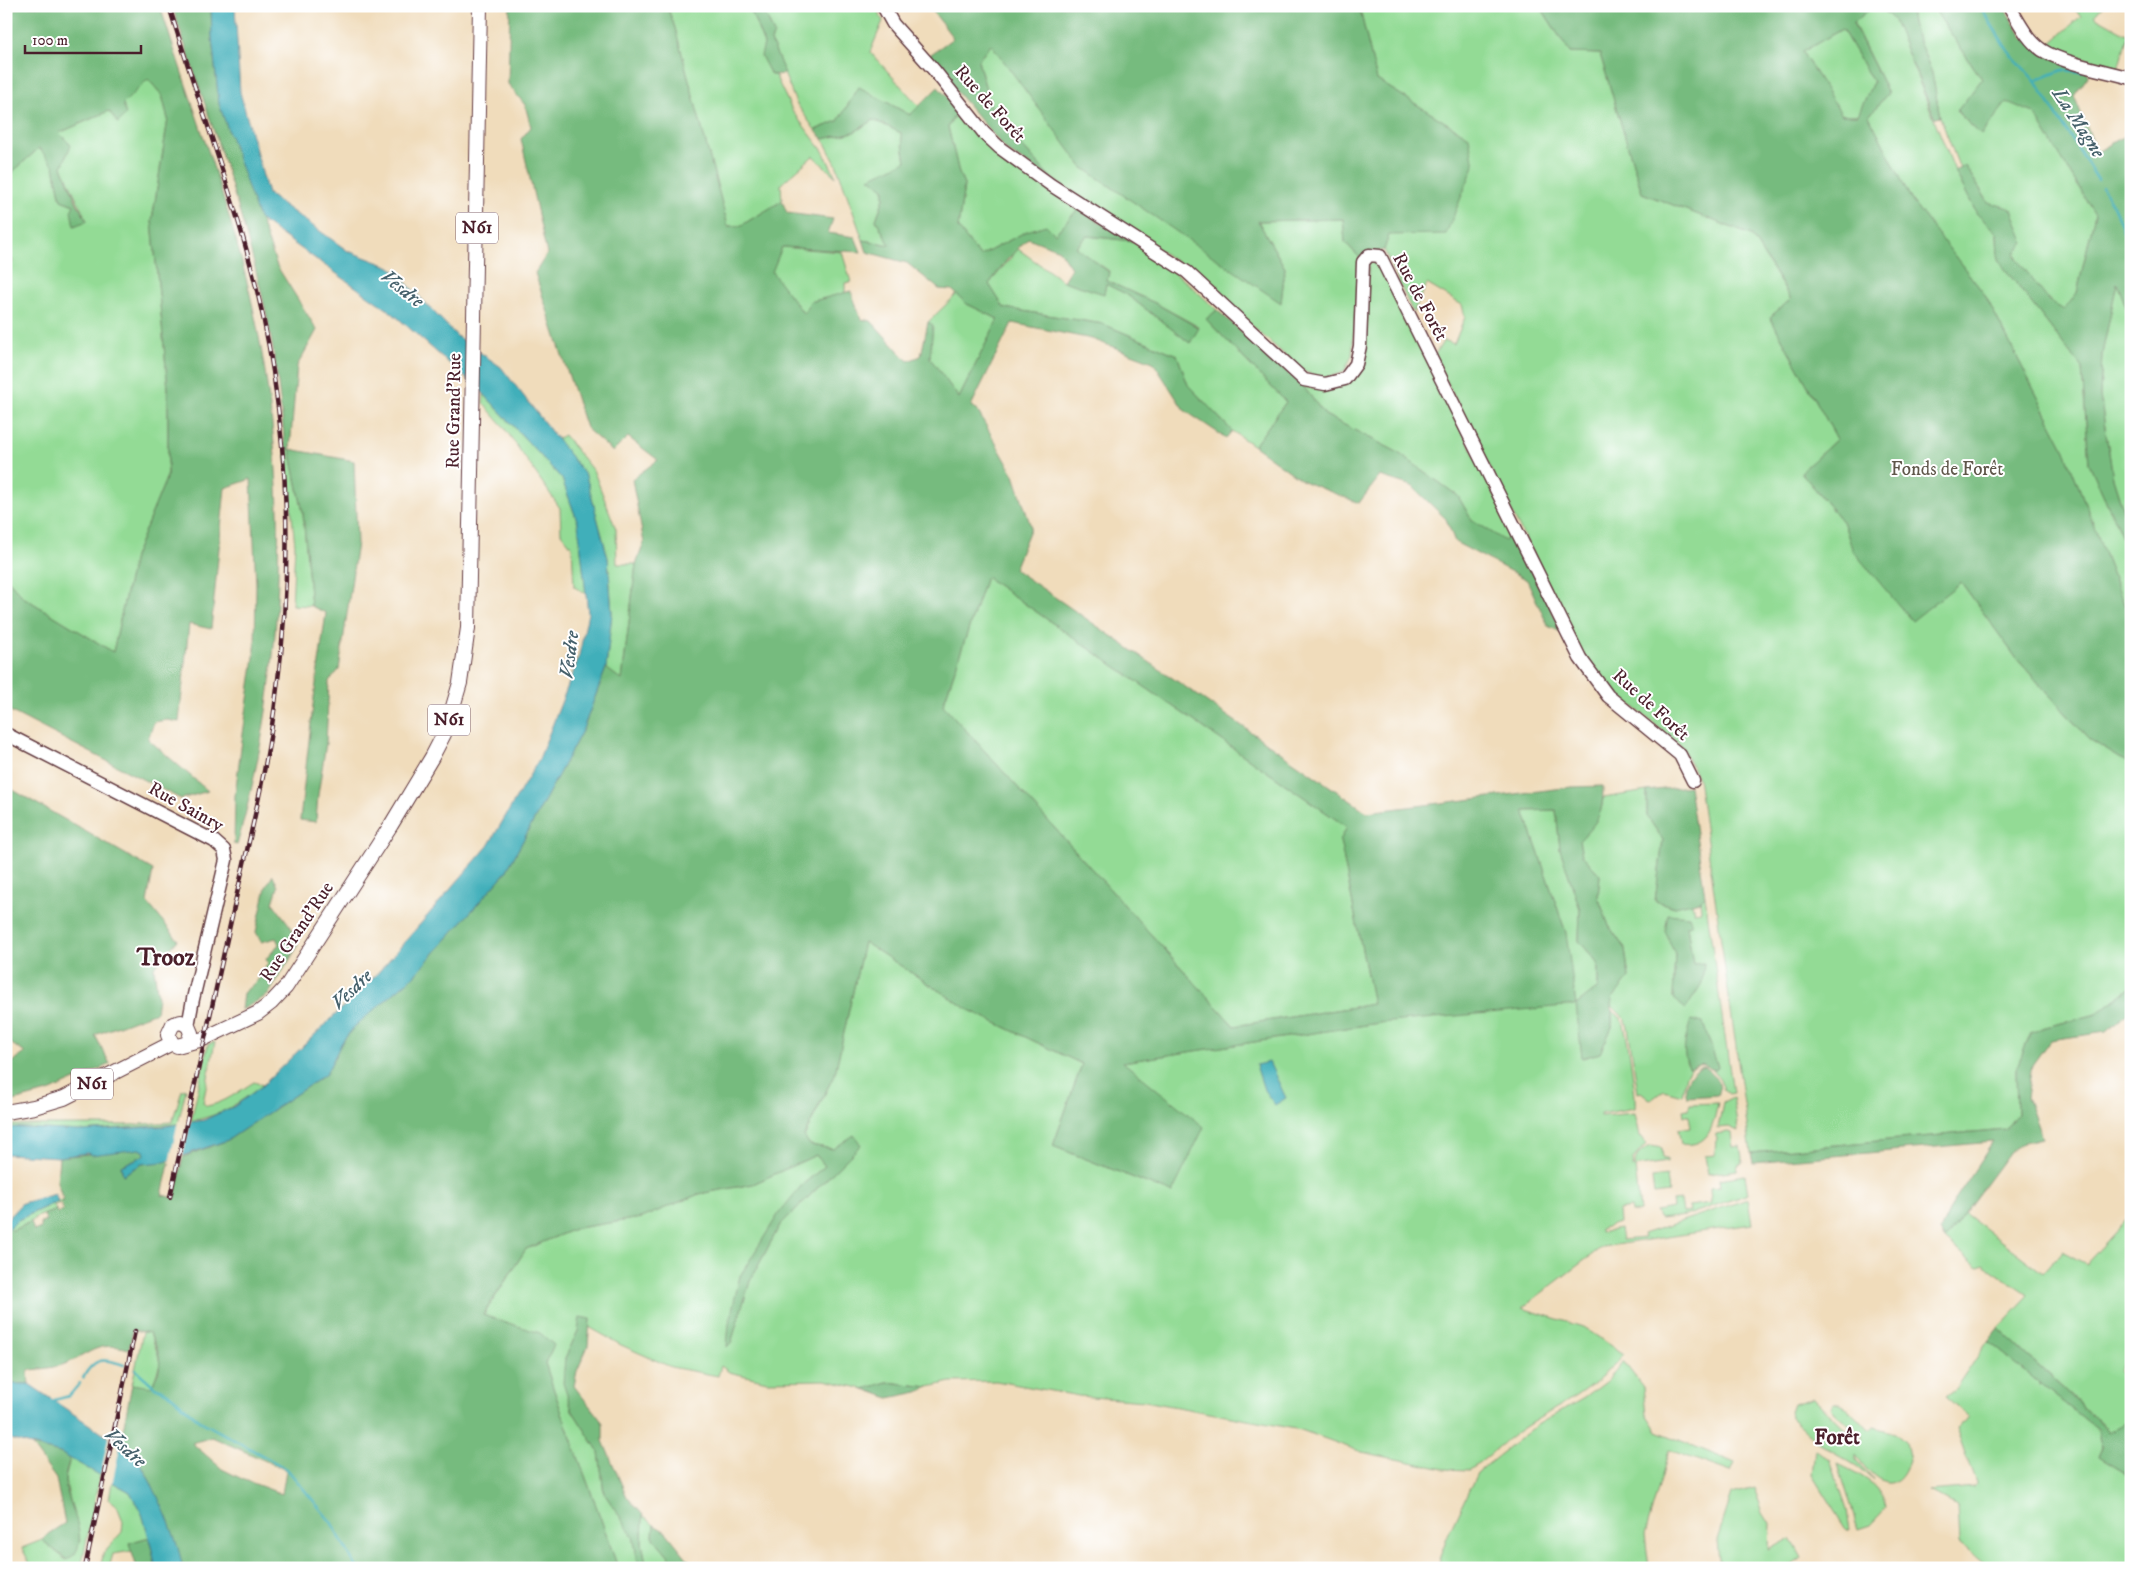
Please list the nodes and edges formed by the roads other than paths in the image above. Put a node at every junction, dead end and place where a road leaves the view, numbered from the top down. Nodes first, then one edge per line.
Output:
1 (480, 6) edge
2 (883, 6) edge
3 (2009, 6) edge
4 (2131, 78) edge
5 (6, 734) edge
6 (1693, 781) dead end
7 (197, 986) junction
8 (189, 1032) junction
9 (171, 1034) junction
10 (6, 1105) edge
11 (6, 1112) edge

1 - 8 main road, Rue Grand'Rue / N61
2 - 6 street, Rue de Forêt
3 - 4 street
5 - 7 street, Rue Sainry
7 - 8 street, Rue Sainry
7 - 9 street, Rue Sainry
8 - 9 main road, Rue Grand'Rue / N61
8 - 9 main road, Rue Grand'Rue / N61
9 - 10 main road, N61
9 - 11 main road, N61

